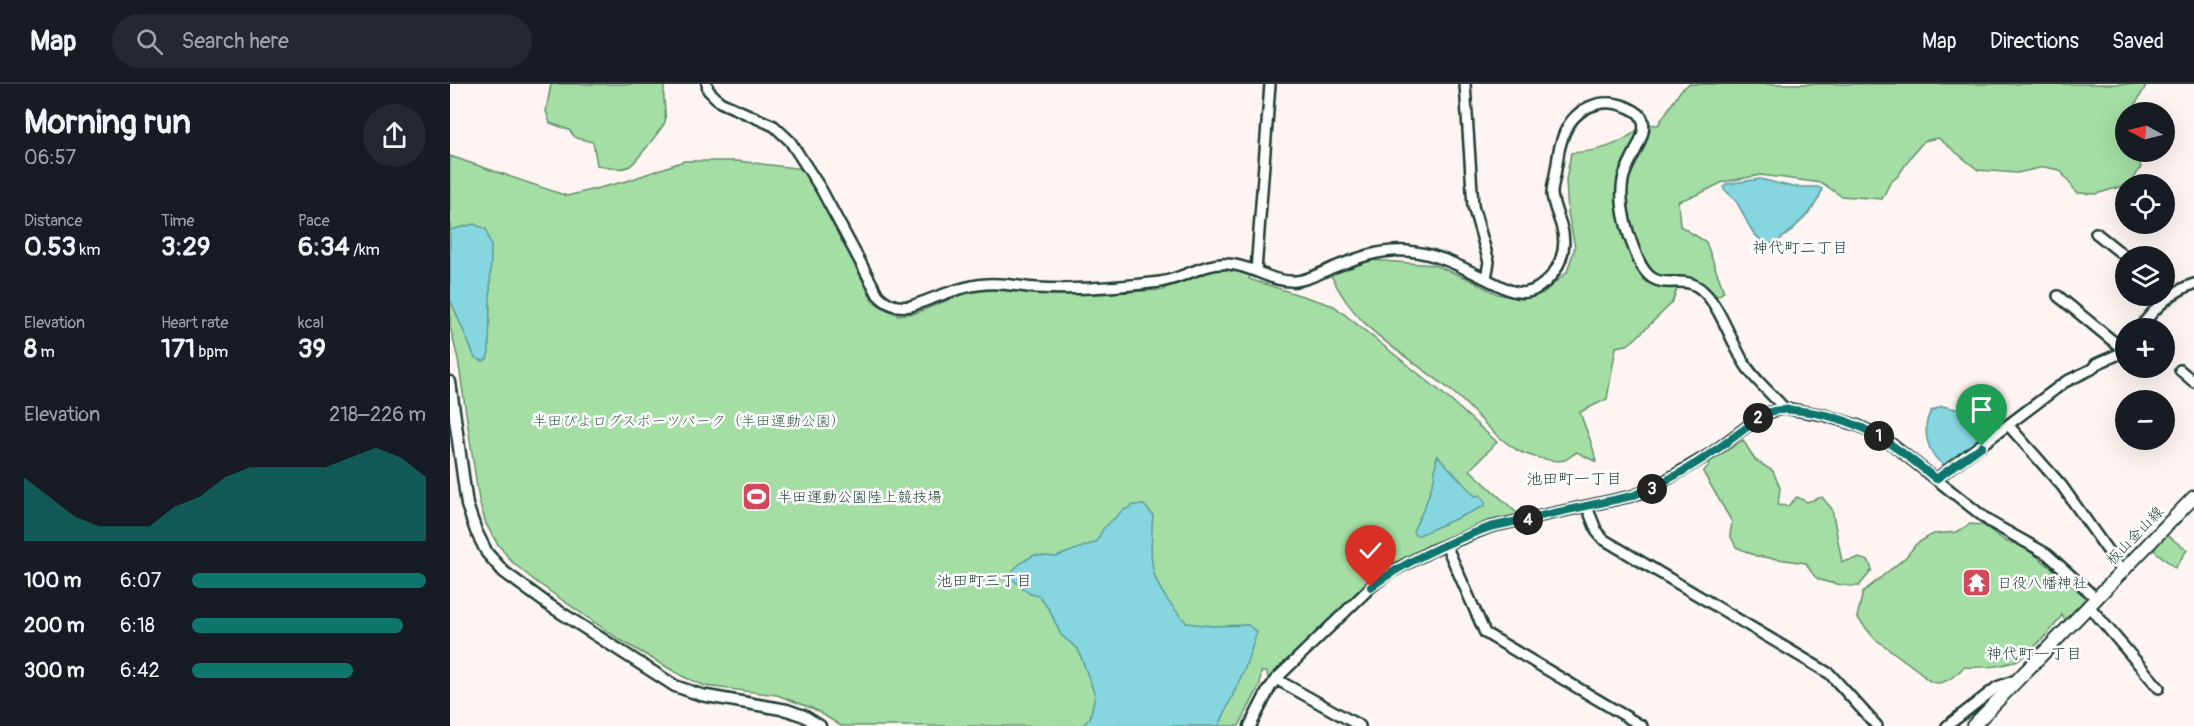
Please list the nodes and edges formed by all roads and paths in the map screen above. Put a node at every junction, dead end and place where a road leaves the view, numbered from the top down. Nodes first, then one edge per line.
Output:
1 (707, 84) edge
2 (1270, 84) edge
3 (1465, 84) edge
4 (2096, 233) dead end
5 (2115, 248) edge
6 (1256, 271) junction
7 (1486, 278) junction
8 (2194, 284) edge
9 (2175, 290) edge
10 (2058, 296) dead end
11 (2159, 306) edge
12 (2149, 318) edge
13 (2115, 343) edge
14 (2115, 355) edge
15 (2180, 370) dead end
16 (450, 382) edge
17 (2194, 382) edge
18 (1784, 408) junction
19 (2009, 426) junction
20 (1936, 479) junction
21 (2194, 497) edge
22 (1587, 507) junction
23 (1446, 544) junction
24 (2122, 571) junction
25 (2093, 602) junction
26 (1276, 679) junction
27 (2016, 680) junction
28 (2159, 688) dead end
29 (1269, 689) joint
30 (820, 726) edge
31 (1250, 726) edge
32 (1360, 726) edge
33 (1642, 726) edge
34 (1877, 726) edge
35 (1947, 726) edge
36 (1973, 726) edge

1 - 6 street
2 - 6 street
3 - 7 street
4 - 5 street
6 - 7 street
7 - 18 street
8 - 9 street
10 - 13 street
11 - 12 street
14 - 19 street
15 - 17 street
16 - 30 street
18 - 20 street
18 - 22 street
19 - 20 street
19 - 24 street
20 - 25 street
21 - 24 main road, 板山金山線
22 - 23 street
22 - 34 street
23 - 26 street
23 - 33 street
24 - 25 main road, 板山金山線
25 - 27 main road, 板山金山線
25 - 28 street
26 - 29 street
26 - 32 street
27 - 35 street
27 - 36 main road, 板山金山線
29 - 31 street

